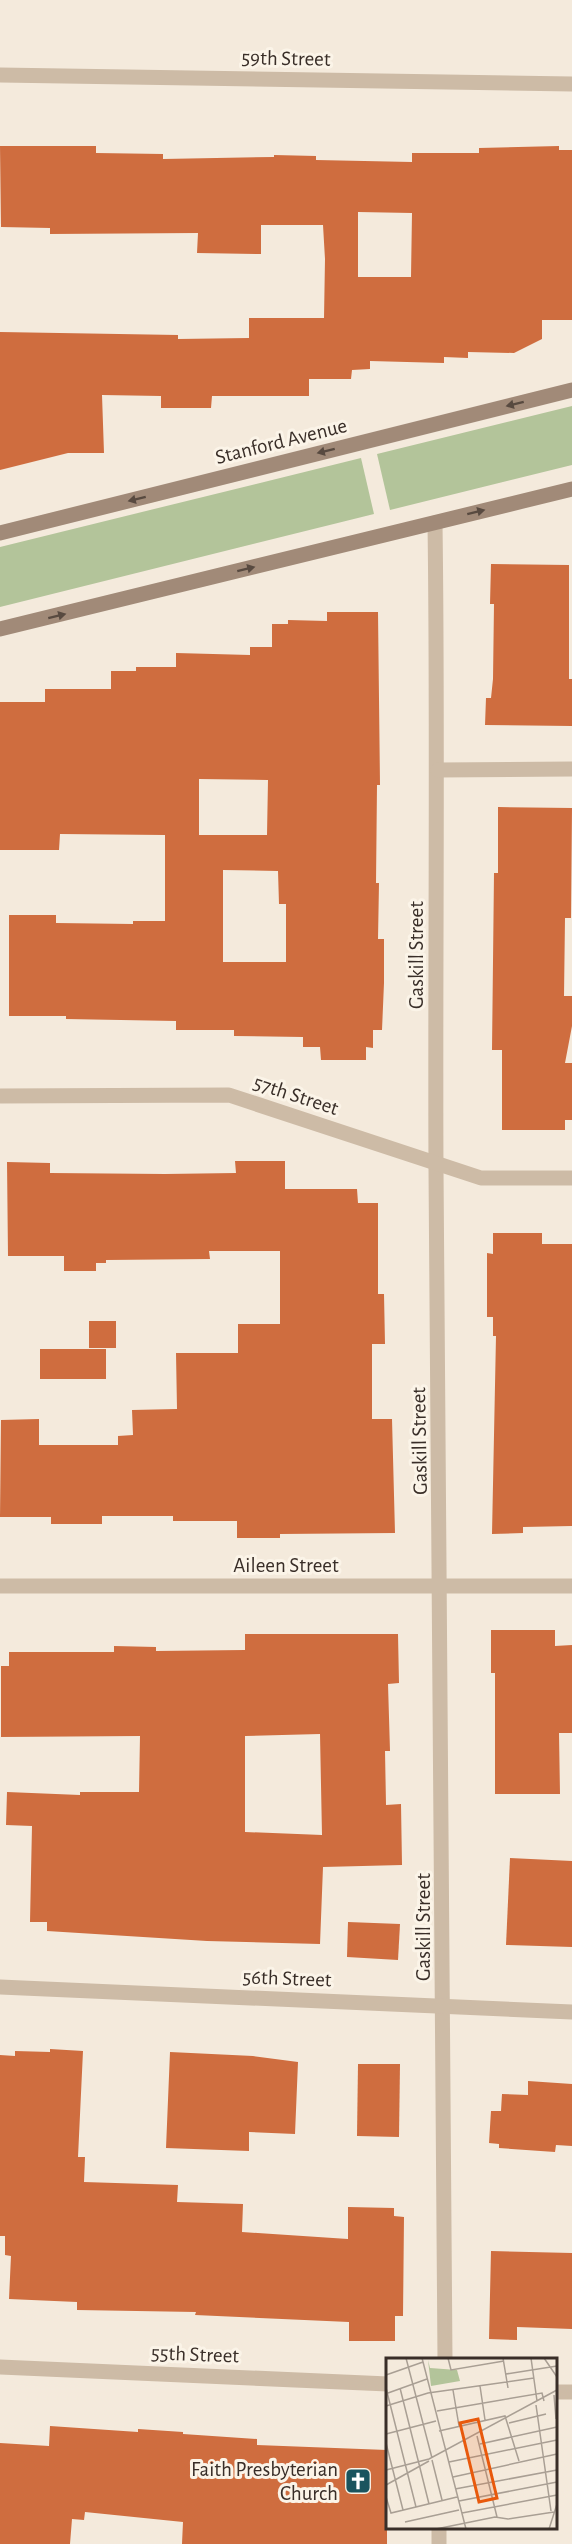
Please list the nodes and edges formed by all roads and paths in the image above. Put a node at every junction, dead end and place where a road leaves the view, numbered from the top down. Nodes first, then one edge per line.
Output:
1 (0, 75) edge
2 (572, 84) edge
3 (572, 390) edge
4 (572, 489) edge
5 (435, 523) junction
6 (0, 533) edge
7 (0, 629) edge
8 (438, 770) junction
9 (572, 770) edge
10 (0, 1096) edge
11 (436, 1163) junction
12 (572, 1178) edge
13 (0, 1586) edge
14 (441, 1586) junction
15 (572, 1586) edge
16 (0, 1987) edge
17 (444, 2005) junction
18 (572, 2013) edge
19 (445, 2358) edge
20 (0, 2367) edge
21 (386, 2384) edge
22 (557, 2391) edge
23 (572, 2392) edge

1 - 2 street, 59th Street
3 -> 6 main road, Stanford Avenue
5 -> 4 main road
7 -> 5 main road
5 - 8 street, Gaskill Street
8 - 9 street
8 - 11 street, Gaskill Street
10 - 11 street, 57th Street
11 - 12 street, 57th Street
11 - 14 street, Gaskill Street
13 - 14 street, Aileen Street
14 - 15 street, Aileen Street
14 - 17 street, Gaskill Street
16 - 17 street, 56th Street
17 - 18 street, 56th Street
17 - 19 street, Gaskill Street
20 - 21 street, 55th Street
22 - 23 street

